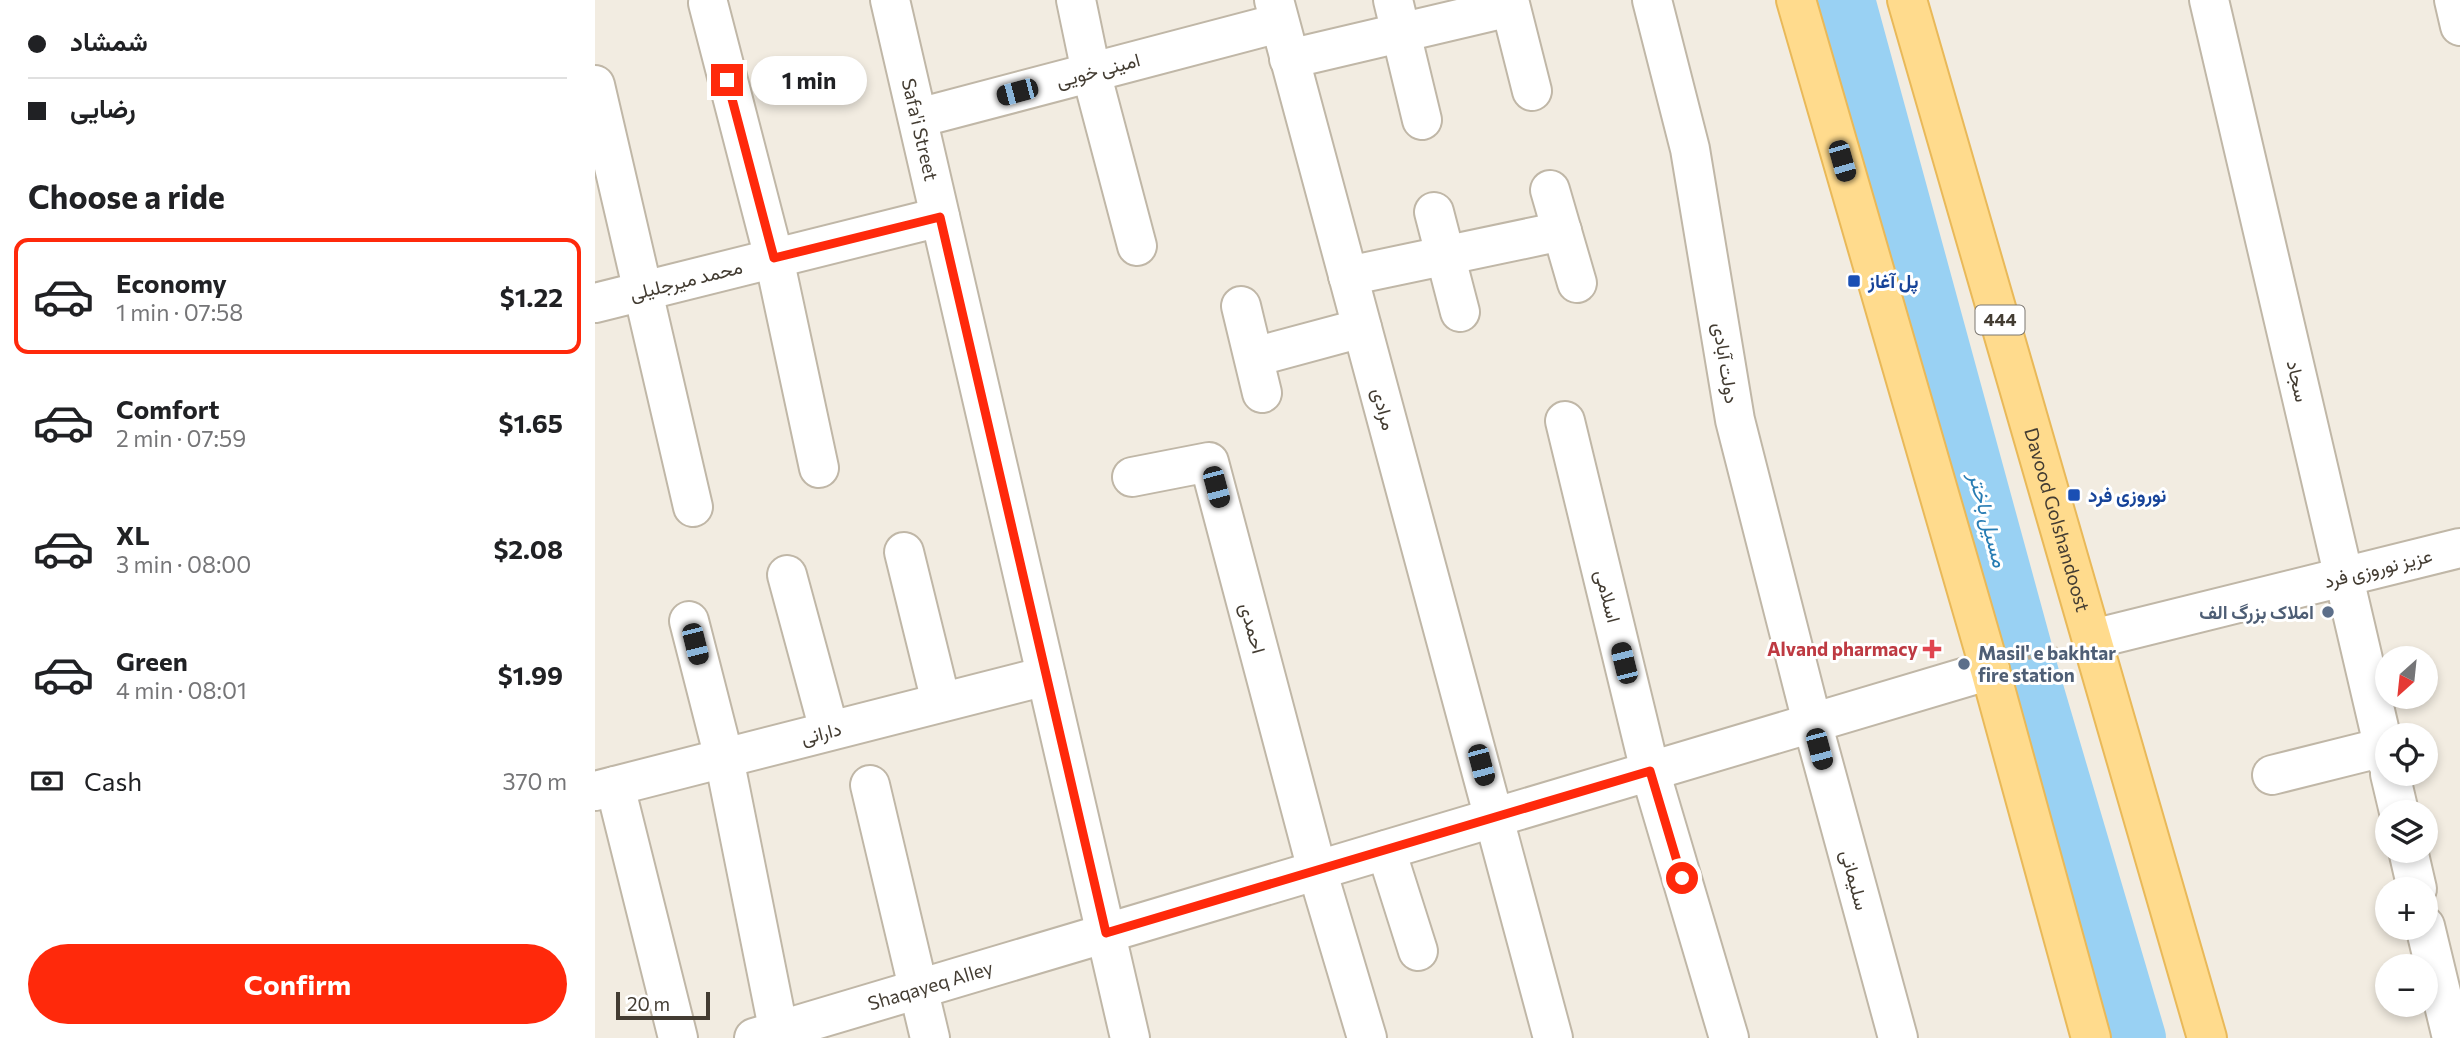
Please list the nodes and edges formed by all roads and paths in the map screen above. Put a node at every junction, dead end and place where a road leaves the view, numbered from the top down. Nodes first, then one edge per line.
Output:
1 (890, 0) edge
2 (1076, 0) edge
3 (1652, 0) edge
4 (1795, 0) edge
5 (1907, 0) edge
6 (2209, 0) edge
7 (2454, 0) edge
8 (708, 3) dead end
9 (1510, 4) edge
10 (1397, 16) edge
11 (2460, 26) edge
12 (1281, 27) edge
13 (1091, 72) junction
14 (595, 85) edge
15 (1532, 91) dead end
16 (918, 118) junction
17 (1422, 120) dead end
18 (1550, 190) dead end
19 (1434, 212) dead end
20 (940, 217) junction
21 (1562, 231) junction
22 (1137, 246) dead end
23 (1445, 255) junction
24 (774, 258) junction
25 (1347, 276) junction
26 (1577, 283) dead end
27 (644, 290) junction
28 (595, 303) edge
29 (1241, 306) dead end
30 (1460, 312) dead end
31 (1362, 328) junction
32 (1565, 421) dead end
33 (820, 468) dead end
34 (1132, 477) dead end
35 (693, 507) dead end
36 (2460, 548) edge
37 (904, 552) dead end
38 (787, 575) dead end
39 (2344, 577) junction
40 (689, 621) dead end
41 (2092, 639) junction
42 (2052, 650) dead end
43 (2001, 666) junction
44 (1047, 676) junction
45 (941, 702) junction
46 (1812, 722) junction
47 (2378, 723) edge
48 (829, 730) junction
49 (724, 758) junction
50 (2375, 762) edge
51 (1650, 771) junction
52 (2272, 775) dead end
53 (870, 785) dead end
54 (605, 788) edge
55 (1495, 817) junction
56 (1386, 850) junction
57 (1317, 870) junction
58 (1106, 933) junction
59 (2428, 940) edge
60 (1418, 951) dead end
61 (918, 989) junction
62 (771, 1036) edge
63 (678, 1038) edge
64 (930, 1038) edge
65 (1130, 1038) edge
66 (1367, 1038) edge
67 (1553, 1038) edge
68 (1729, 1038) edge
69 (1898, 1038) edge
70 (2091, 1038) edge
71 (2207, 1038) edge
72 (2452, 1038) edge

1 - 16 street, Safa'i Street
2 - 13 street
3 - 46 street, دولت آبادی
4 - 43 main road
5 - 41 main road, Davood Golshandoost / 444
6 - 39 street, سجاد
7 - 11 street
8 - 24 street
9 - 10 street, امینی خویی
9 - 15 street
10 - 12 street, امینی خویی
10 - 17 street
12 - 13 street, امینی خویی
12 - 25 street, مرادی
13 - 16 street, امینی خویی
13 - 22 street
14 - 27 street
16 - 20 street, Safa'i Street
18 - 21 street
19 - 23 street
20 - 24 street, محمد میرجلیلی
20 - 44 street, Safa'i Street
21 - 23 street
21 - 26 street
23 - 25 street
23 - 30 street
24 - 27 street, محمد میرجلیلی
24 - 33 street
25 - 31 street, مرادی
27 - 28 street, محمد میرجلیلی
27 - 35 street
29 - 31 street
31 - 55 street, مرادی
32 - 51 street, اسلامی
34 - 57 street, احمدی
36 - 39 street, عزیز نوروزی فرد
37 - 45 street
38 - 48 street
39 - 41 street, عزیز نوروزی فرد
39 - 47 street, سجاد
40 - 49 street
41 - 71 main road, Davood Golshandoost / 444
42 - 43 path
43 - 46 street, Shaqayeq Alley
43 - 70 main road
44 - 45 street, دارانی
44 - 58 street, Safa'i Street
45 - 48 street, دارانی
46 - 51 street, Shaqayeq Alley
46 - 69 street, سلیمانی
48 - 49 street, دارانی
49 - 54 street, دارانی
49 - 62 street
50 - 52 street
51 - 55 street, Shaqayeq Alley
51 - 68 street, اسلامی
53 - 61 street
54 - 63 street
55 - 56 street, Shaqayeq Alley
55 - 67 street, مرادی
56 - 57 street, Shaqayeq Alley
56 - 60 street
57 - 58 street, Shaqayeq Alley
57 - 66 street
58 - 61 street, Shaqayeq Alley
58 - 65 street, Safa'i Street
59 - 72 street
61 - 62 street, Shaqayeq Alley
61 - 64 street

